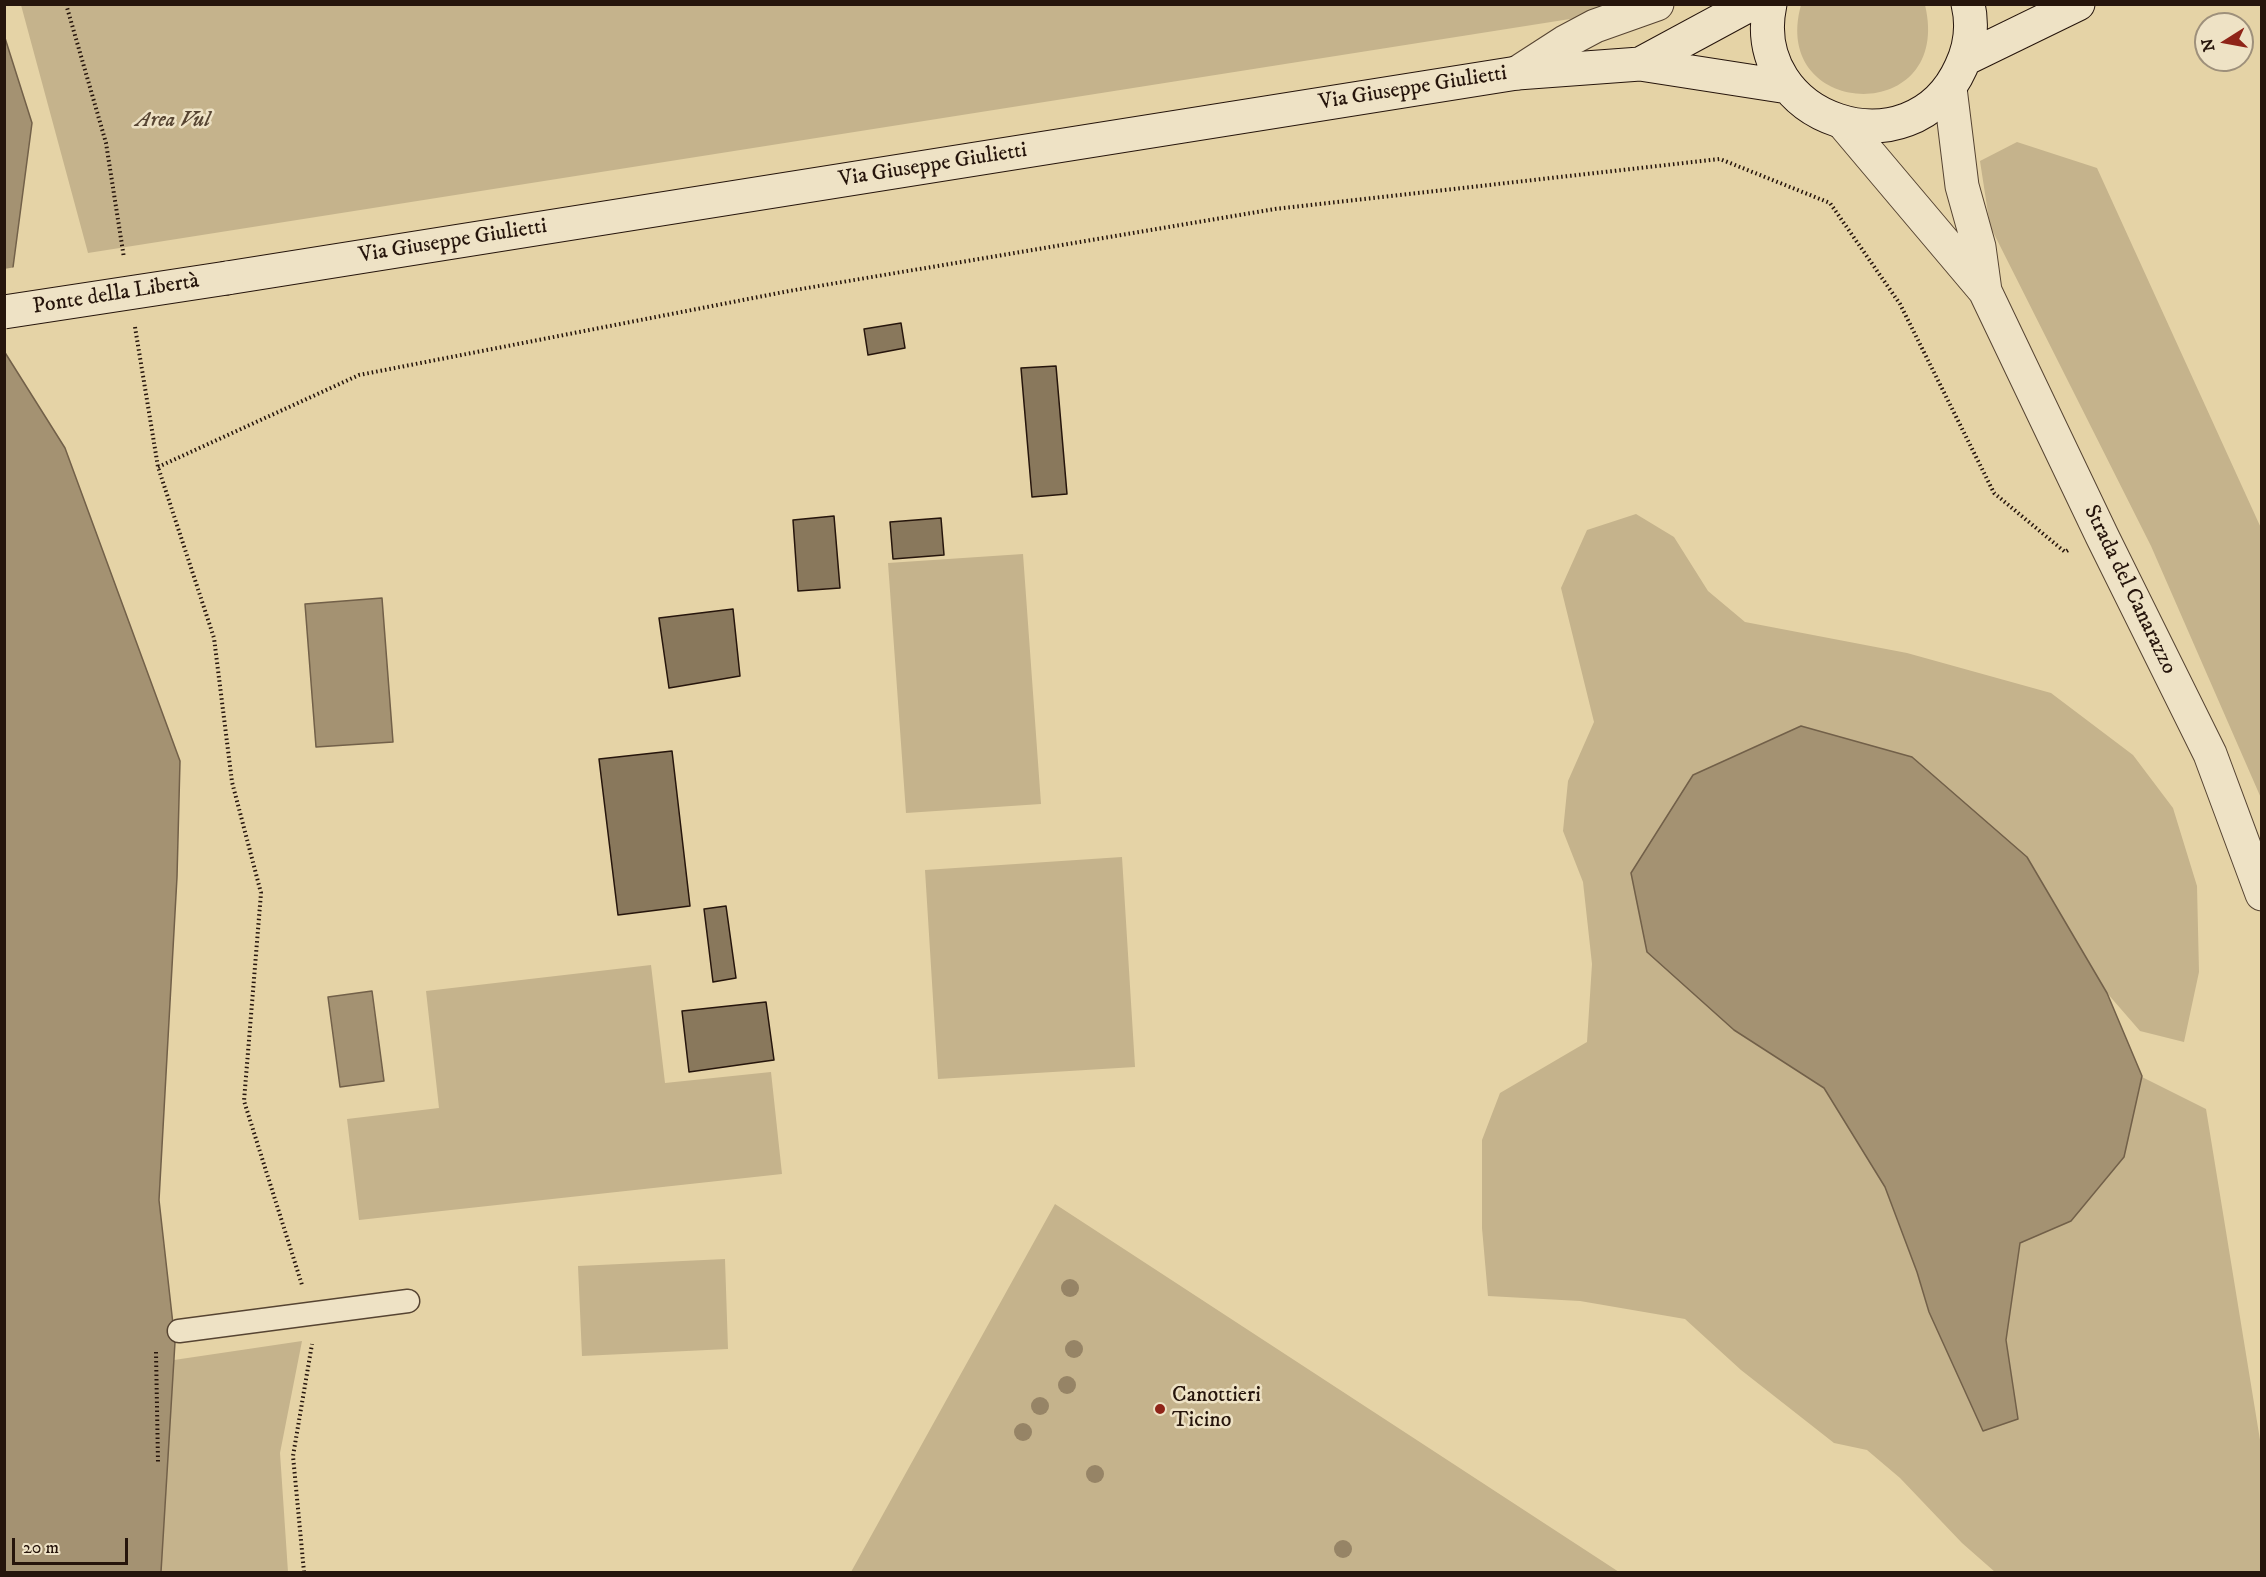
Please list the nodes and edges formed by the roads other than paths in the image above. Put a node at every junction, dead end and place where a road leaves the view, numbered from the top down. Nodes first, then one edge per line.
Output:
1 (1658, 4) edge
2 (1751, 4) edge
3 (1770, 4) edge
4 (1968, 4) edge
5 (2078, 4) edge
6 (1965, 59) junction
7 (1640, 64) junction
8 (1517, 73) junction
9 (1788, 87) junction
10 (1950, 87) junction
11 (1844, 124) junction
12 (227, 278) joint
13 (1985, 291) junction
14 (4, 312) edge
15 (2262, 894) edge
16 (408, 1301) dead end
17 (179, 1331) dead end

1 - 8 main road
2 - 7 main road, Via Giuseppe Giulietti
3 - 9 main road
4 - 6 main road
5 - 6 main road
6 - 10 main road
7 - 8 main road, Via Giuseppe Giulietti
7 - 9 main road, Via Giuseppe Giulietti
8 - 12 main road, Via Giuseppe Giulietti
9 - 11 main road
10 - 11 main road
10 - 13 main road, Strada del Canarazzo
11 - 13 main road, Strada del Canarazzo
12 - 14 main road, Ponte della Libertà, bridge
13 - 15 main road, Strada del Canarazzo
16 - 17 lane

